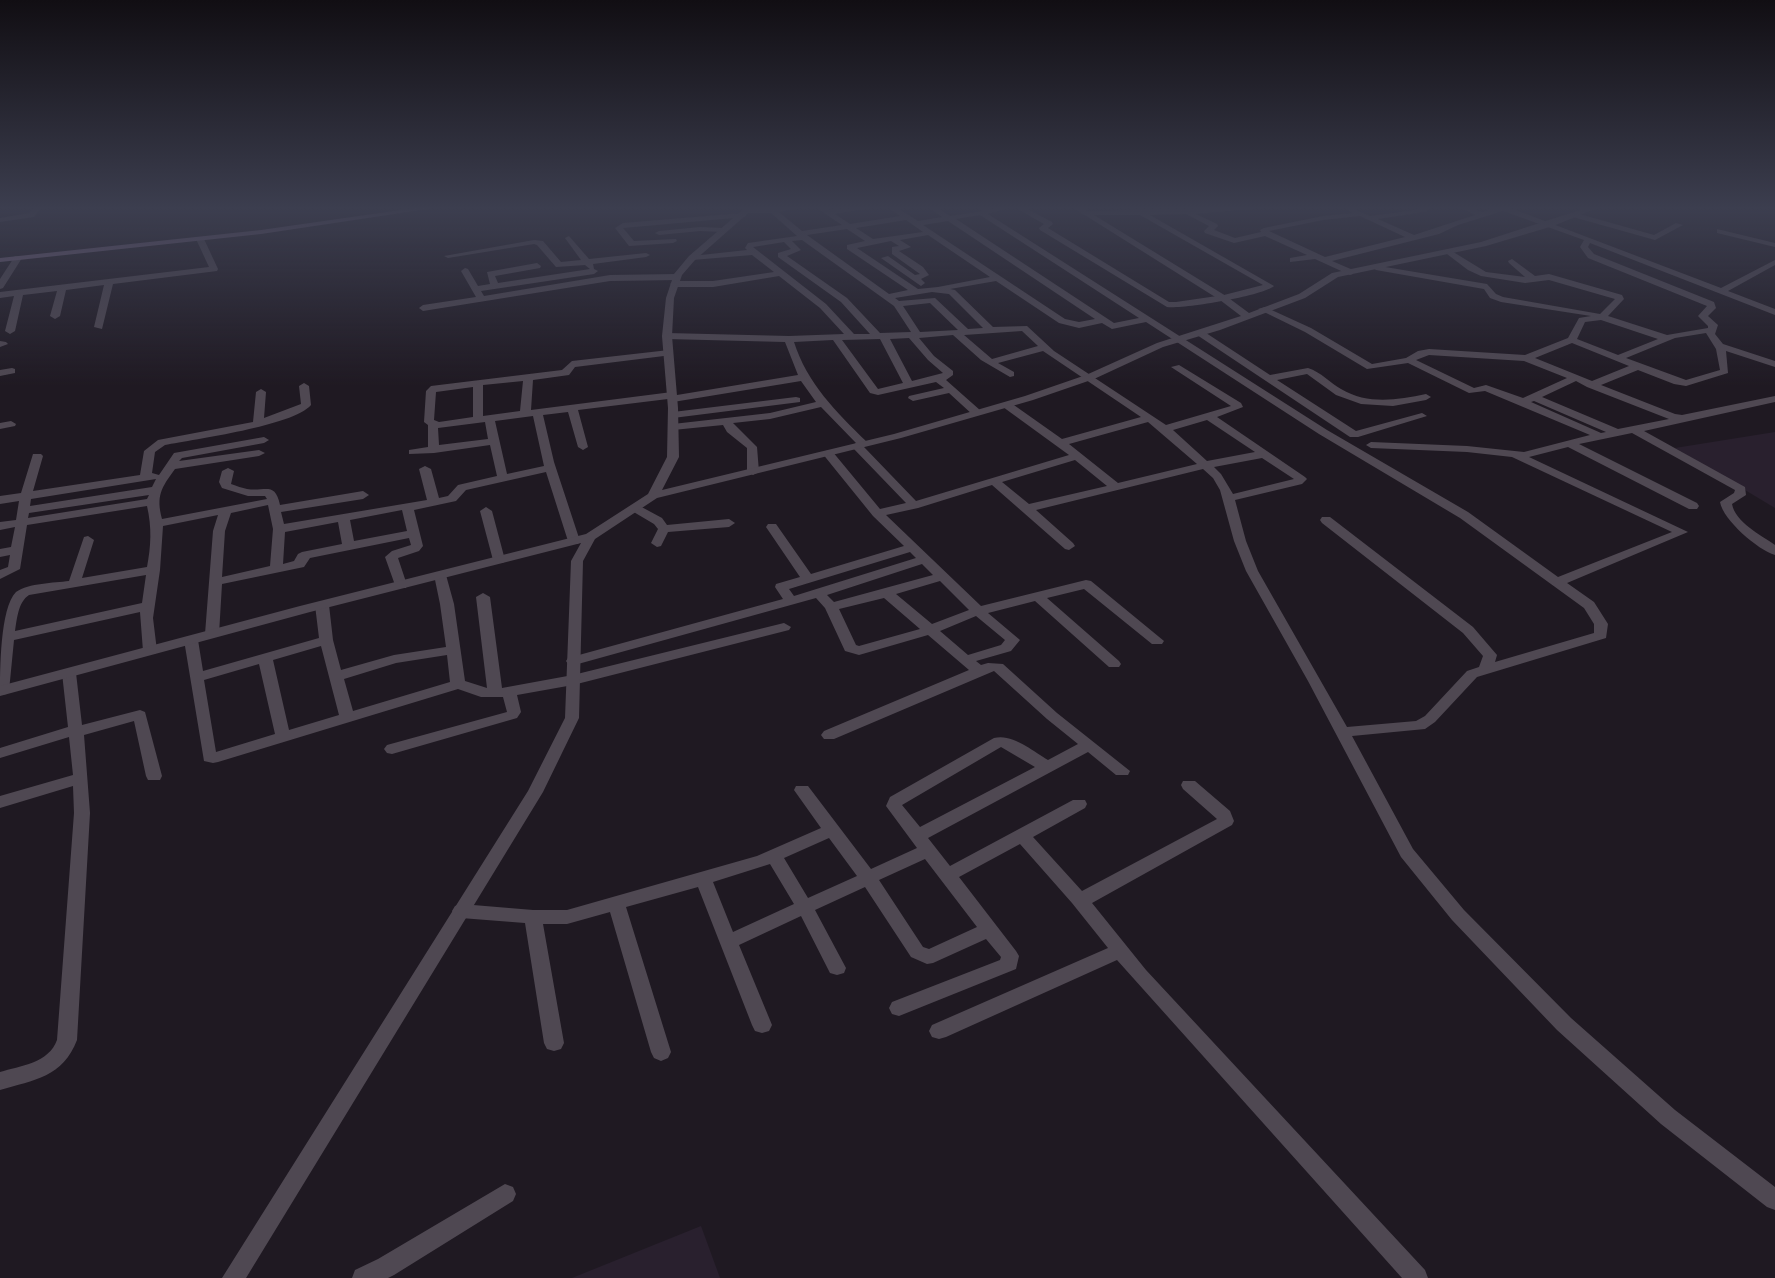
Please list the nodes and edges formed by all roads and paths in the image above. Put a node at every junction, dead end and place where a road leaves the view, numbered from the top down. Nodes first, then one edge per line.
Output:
1 (12, 267) edge
2 (213, 267) edge
3 (533, 267) edge
4 (591, 267) edge
5 (686, 267) edge
6 (773, 267) edge
7 (798, 267) edge
8 (855, 267) edge
9 (870, 267) edge
10 (898, 267) edge
11 (918, 267) edge
12 (981, 267) edge
13 (1023, 267) edge
14 (1070, 267) edge
15 (1106, 267) edge
16 (1173, 267) edge
17 (1236, 267) edge
18 (1339, 267) edge
19 (1373, 267) edge
20 (1380, 267) edge
21 (1469, 267) edge
22 (1517, 267) edge
23 (1618, 267) edge
24 (1659, 267) edge
25 (1766, 267) edge
26 (594, 270) junction
27 (465, 272) dead end
28 (1350, 272) junction
29 (781, 273) junction
30 (915, 278) junction
31 (999, 278) junction
32 (1533, 279) junction
33 (600, 280) junction
34 (675, 281) junction
35 (109, 282) junction
36 (0, 286) edge
37 (495, 286) junction
38 (62, 287) junction
39 (476, 289) junction
40 (932, 289) junction
41 (915, 291) junction
42 (1721, 291) junction
43 (19, 293) junction
44 (0, 295) edge
45 (886, 296) junction
46 (1223, 297) junction
47 (481, 298) junction
48 (1775, 302) edge
49 (897, 304) junction
50 (1760, 306) junction
51 (423, 308) dead end
52 (1262, 309) junction
53 (1775, 312) edge
54 (55, 316) dead end
55 (1247, 316) junction
56 (1603, 316) junction
57 (1149, 319) junction
58 (1104, 320) junction
59 (99, 327) dead end
60 (990, 330) junction
61 (1710, 330) junction
62 (10, 331) dead end
63 (961, 333) junction
64 (1200, 333) junction
65 (667, 336) junction
66 (915, 336) junction
67 (852, 337) junction
68 (881, 337) junction
69 (836, 338) junction
70 (1666, 338) junction
71 (789, 339) junction
72 (1181, 339) junction
73 (1572, 340) junction
74 (1045, 347) junction
75 (1722, 348) junction
76 (669, 353) junction
77 (1526, 358) junction
78 (1618, 358) junction
79 (1409, 360) junction
80 (990, 362) junction
81 (1775, 364) edge
82 (1638, 366) junction
83 (1176, 367) dead end
84 (12, 371) dead end
85 (0, 373) edge
86 (1010, 374) dead end
87 (1090, 376) junction
88 (528, 377) junction
89 (805, 377) junction
90 (938, 378) junction
91 (1270, 378) junction
92 (1575, 378) junction
93 (781, 381) junction
94 (478, 383) junction
95 (909, 385) junction
96 (1591, 385) junction
97 (304, 386) dead end
98 (951, 390) junction
99 (261, 392) dead end
100 (672, 397) junction
101 (1426, 397) dead end
102 (1534, 397) junction
103 (913, 398) dead end
104 (1775, 399) edge
105 (796, 400) junction
106 (1523, 402) junction
107 (823, 404) junction
108 (1007, 405) junction
109 (572, 408) junction
110 (804, 408) junction
111 (537, 412) junction
112 (977, 413) junction
113 (525, 414) junction
114 (1422, 416) dead end
115 (1150, 418) junction
116 (1210, 418) junction
117 (483, 419) junction
118 (673, 421) junction
119 (726, 421) junction
120 (1677, 421) dead end
121 (258, 424) junction
122 (433, 425) junction
123 (1165, 429) junction
124 (1634, 430) junction
125 (1619, 434) junction
126 (1354, 435) junction
127 (1600, 436) junction
128 (264, 440) dead end
129 (494, 441) junction
130 (1060, 443) junction
131 (860, 445) junction
132 (1371, 445) junction
133 (1572, 445) junction
134 (583, 447) dead end
135 (434, 450) junction
136 (413, 452) dead end
137 (259, 453) dead end
138 (828, 454) junction
139 (1264, 454) junction
140 (37, 456) dead end
141 (1076, 456) junction
142 (1518, 456) junction
143 (1377, 464) junction
144 (1206, 465) junction
145 (425, 468) dead end
146 (550, 468) junction
147 (167, 470) junction
148 (228, 472) dead end
149 (754, 472) junction
150 (145, 478) junction
151 (503, 479) junction
152 (994, 481) junction
153 (1116, 487) junction
154 (26, 495) junction
155 (363, 495) dead end
156 (155, 496) junction
157 (653, 496) junction
158 (1229, 498) junction
159 (0, 500) edge
160 (434, 503) junction
161 (274, 505) junction
162 (914, 505) junction
163 (1693, 506) dead end
164 (409, 508) junction
165 (636, 508) junction
166 (1026, 508) junction
167 (24, 510) junction
168 (226, 510) junction
169 (486, 511) dead end
170 (877, 513) junction
171 (343, 517) junction
172 (1326, 520) dead end
173 (22, 522) junction
174 (729, 523) dead end
175 (157, 524) junction
176 (0, 526) edge
177 (772, 527) dead end
178 (664, 528) junction
179 (279, 529) junction
180 (413, 533) junction
181 (590, 537) junction
182 (88, 540) dead end
183 (574, 541) junction
184 (657, 543) dead end
185 (349, 546) junction
186 (912, 546) junction
187 (1068, 546) dead end
188 (18, 550) junction
189 (1775, 551) edge
190 (0, 553) edge
191 (924, 559) junction
192 (499, 560) junction
193 (276, 569) junction
194 (154, 570) junction
195 (0, 574) edge
196 (440, 575) junction
197 (942, 576) junction
198 (807, 578) junction
199 (215, 582) junction
200 (1557, 582) junction
201 (74, 584) junction
202 (401, 585) junction
203 (819, 593) junction
204 (886, 593) junction
205 (1037, 596) junction
206 (483, 597) dead end
207 (791, 600) junction
208 (322, 605) junction
209 (148, 606) junction
210 (831, 607) junction
211 (978, 611) junction
212 (784, 627) dead end
213 (930, 630) junction
214 (212, 634) junction
215 (4, 637) edge
216 (191, 640) junction
217 (326, 640) junction
218 (1157, 641) dead end
219 (453, 650) junction
220 (150, 651) junction
221 (265, 658) junction
222 (966, 660) junction
223 (573, 661) junction
224 (1114, 664) dead end
225 (1486, 670) junction
226 (979, 672) junction
227 (69, 673) junction
228 (335, 677) junction
229 (196, 678) junction
230 (573, 680) junction
231 (458, 684) junction
232 (1, 691) edge
233 (502, 693) junction
234 (347, 716) junction
235 (76, 731) junction
236 (1342, 732) junction
237 (829, 735) dead end
238 (283, 737) junction
239 (1089, 746) junction
240 (392, 749) dead end
241 (0, 753) edge
242 (1048, 767) junction
243 (1122, 771) dead end
244 (154, 776) dead end
245 (81, 778) junction
246 (1189, 785) dead end
247 (802, 790) dead end
248 (0, 802) edge
249 (1079, 804) dead end
250 (832, 830) junction
251 (1022, 835) junction
252 (916, 836) junction
253 (929, 850) junction
254 (773, 855) junction
255 (949, 875) junction
256 (868, 878) junction
257 (703, 879) junction
258 (1078, 898) junction
259 (616, 903) junction
260 (805, 908) junction
261 (461, 912) junction
262 (533, 917) junction
263 (990, 929) junction
264 (728, 942) junction
265 (1120, 951) junction
266 (837, 968) dead end
267 (899, 1008) dead end
268 (762, 1025) dead end
269 (939, 1031) dead end
270 (554, 1043) dead end
271 (661, 1052) dead end
272 (0, 1081) edge
273 (505, 1194) dead end
274 (1775, 1200) edge
275 (233, 1278) edge
276 (363, 1278) edge
277 (1417, 1278) edge

1 - 36 street
2 - 35 street
3 - 37 street
4 - 26 street
5 - 34 street
6 - 29 street
7 - 68 street
8 - 45 street
9 - 41 street
10 - 30 street
11 - 30 street
12 - 31 street
13 - 58 street
14 - 57 street
15 - 46 street
16 - 46 street
17 - 46 street
18 - 28 street
19 - 28 street
20 - 56 street
21 - 32 street
22 - 32 street
23 - 61 street
24 - 42 street
25 - 42 street
26 - 33 street
26 - 37 street
27 - 39 street
28 - 52 street
29 - 34 street
29 - 67 street
30 - 40 street
31 - 40 street
31 - 58 street
32 - 56 street
33 - 34 street
33 - 47 street
34 - 65 street
35 - 38 street
35 - 59 street
37 - 39 street
38 - 43 street
38 - 54 street
39 - 47 street
40 - 41 street
40 - 60 street
41 - 45 street
42 - 50 street
43 - 44 street
43 - 62 street
45 - 49 street
46 - 55 street
47 - 51 street
48 - 50 street
49 - 63 street
49 - 66 street
50 - 53 street
52 - 55 street
52 - 79 street
55 - 64 street
56 - 70 street
56 - 73 street
57 - 58 street
57 - 72 street
60 - 63 street
60 - 74 street
61 - 70 street
61 - 75 street
63 - 66 street
63 - 80 street
64 - 72 street
64 - 91 street
65 - 71 street
65 - 76 street
66 - 68 street
66 - 90 street
67 - 68 street
67 - 69 street
68 - 95 street
69 - 71 street
69 - 95 street
70 - 78 street
71 - 89 street
72 - 87 street
72 - 143 street
73 - 77 street
73 - 78 street
74 - 80 street
74 - 87 street
75 - 81 street
75 - 82 street
76 - 88 street
76 - 100 street
77 - 79 street
77 - 92 street
78 - 82 street
79 - 106 street
80 - 86 street
82 - 96 street
83 - 116 street
84 - 85 street
87 - 108 street
87 - 115 street
88 - 94 street
88 - 113 street
89 - 93 street
89 - 107 street
90 - 95 street
90 - 98 street
91 - 101 street
91 - 126 street
92 - 96 street
92 - 102 street
93 - 100 street
93 - 105 street
94 - 117 street
94 - 122 street
96 - 104 street
97 - 121 street
98 - 103 street
98 - 112 street
99 - 121 street
100 - 109 street
100 - 118 street
102 - 106 street
102 - 125 street
105 - 110 street
105 - 118 street
106 - 127 street
107 - 110 street
107 - 131 street
108 - 112 street
108 - 130 street
109 - 111 street
109 - 134 street
110 - 119 street
111 - 113 street
111 - 146 street
112 - 131 street
113 - 117 street
114 - 126 street
115 - 123 street
115 - 130 street
116 - 123 street
116 - 139 street
117 - 122 street
117 - 129 street
118 - 119 street
118 - 157 street
119 - 149 street
120 - 124 street
121 - 150 street
122 - 135 street
123 - 144 street
124 - 125 street
124 - 189 street
125 - 127 street
126 - 132 street
127 - 133 street
128 - 147 street
129 - 135 street
129 - 151 street
130 - 141 street
131 - 138 street
131 - 162 street
132 - 142 street
132 - 143 street
133 - 142 street
133 - 163 street
135 - 136 street
137 - 147 street
138 - 149 street
138 - 170 street
139 - 144 street
139 - 158 street
140 - 154 street
141 - 152 street
141 - 153 street
142 - 200 street
143 - 200 street
144 - 153 street
144 - 158 street
145 - 160 street
146 - 151 street
146 - 183 street
147 - 150 street
147 - 156 street
148 - 161 street
149 - 157 street
150 - 154 street
151 - 160 street
152 - 162 street
152 - 166 street
153 - 166 street
154 - 159 street
154 - 167 street
155 - 161 street
156 - 167 street
156 - 173 street
156 - 175 street
157 - 165 street
158 - 236 street
160 - 164 street
161 - 168 street
161 - 179 street
162 - 170 street
164 - 171 street
164 - 180 street
165 - 178 street
165 - 181 street
166 - 187 street
167 - 173 street
168 - 175 street
168 - 199 street
169 - 192 street
170 - 186 street
171 - 179 street
171 - 185 street
172 - 225 street
173 - 176 street
173 - 188 street
174 - 178 street
175 - 194 street
177 - 198 street
178 - 184 street
179 - 193 street
180 - 185 street
180 - 202 street
181 - 183 street
181 - 223 street
182 - 201 street
183 - 192 street
185 - 193 street
186 - 191 street
186 - 198 street
188 - 190 street
188 - 195 street
191 - 197 street
191 - 203 street
192 - 196 street
193 - 199 street
194 - 201 street
194 - 209 street
196 - 202 street
196 - 219 street
197 - 204 street
197 - 211 street
198 - 207 street
199 - 214 street
200 - 225 street
201 - 215 street
202 - 208 street
203 - 207 street
203 - 210 street
204 - 210 street
204 - 213 street
205 - 211 street
205 - 218 street
205 - 224 street
206 - 233 street
207 - 223 street
208 - 214 street
208 - 217 street
209 - 215 street
209 - 220 street
210 - 213 street
211 - 213 street
211 - 222 street
212 - 230 street
213 - 222 street
214 - 216 street
215 - 232 street
216 - 220 street
216 - 229 street
217 - 221 street
217 - 228 street
219 - 228 street
219 - 231 street
220 - 227 street
221 - 229 street
221 - 238 street
222 - 226 street
223 - 230 street
225 - 236 street
226 - 237 street
226 - 239 street
227 - 232 street
227 - 235 street
228 - 234 street
229 - 238 street
230 - 233 street
230 - 261 street
231 - 233 street
231 - 234 street
233 - 240 street
234 - 238 street
235 - 241 street
235 - 244 street
235 - 245 street
236 - 274 street
239 - 242 street
239 - 243 street
242 - 252 street
242 - 252 street
245 - 248 street
245 - 272 street
246 - 258 street
247 - 250 street
249 - 251 street
250 - 254 street
250 - 256 street
251 - 255 street
251 - 258 street
252 - 253 street
253 - 255 street
253 - 256 street
254 - 257 street
254 - 260 street
255 - 263 street
256 - 260 street
256 - 263 street
257 - 259 street
257 - 264 street
258 - 265 street
259 - 262 street
259 - 271 street
260 - 264 street
260 - 266 street
261 - 262 street
261 - 275 street
262 - 270 street
263 - 267 street
264 - 268 street
265 - 269 street
265 - 277 street
273 - 276 street

